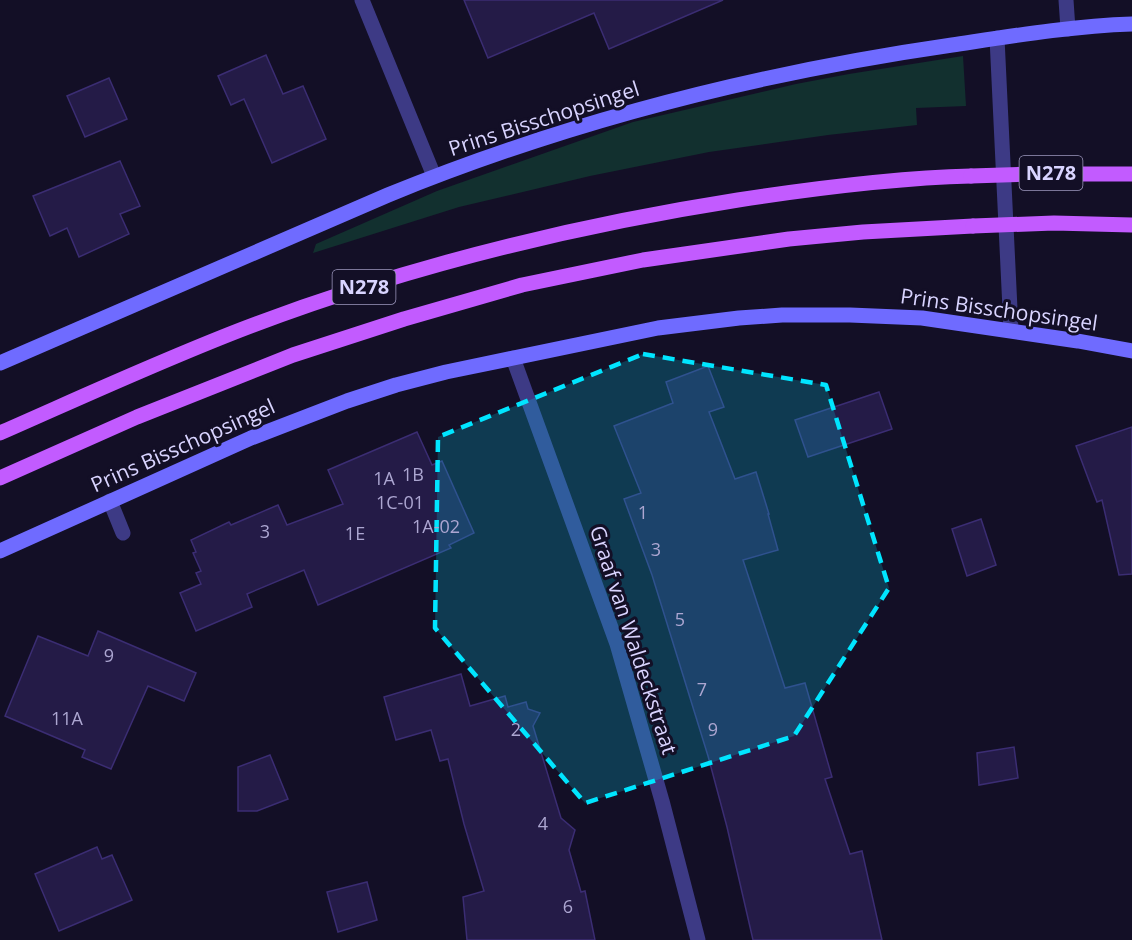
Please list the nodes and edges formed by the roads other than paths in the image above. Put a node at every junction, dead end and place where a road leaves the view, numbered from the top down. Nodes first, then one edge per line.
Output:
1 (362, 0) edge
2 (1066, 0) edge
3 (1132, 24) edge
4 (1068, 29) junction
5 (997, 38) junction
6 (1132, 174) edge
7 (434, 176) junction
8 (1132, 225) edge
9 (1011, 330) junction
10 (1132, 351) edge
11 (513, 358) junction
12 (0, 363) edge
13 (0, 433) edge
14 (0, 478) edge
15 (110, 501) junction
16 (123, 533) dead end
17 (0, 551) edge
18 (698, 940) edge

1 - 7 street
2 - 4 street
3 - 4 main road, Prins Bisschopsingel
4 - 5 main road, Prins Bisschopsingel
5 - 7 main road, Prins Bisschopsingel
5 - 9 street
6 - 13 main road, N278, bridge
7 - 12 main road, Prins Bisschopsingel
8 - 14 main road, Prins Bisschopsingel / N278, bridge
9 - 10 main road, Prins Bisschopsingel
9 - 11 main road, Prins Bisschopsingel
11 - 15 main road, Prins Bisschopsingel
11 - 18 street, Graaf van Waldeckstraat
15 - 16 street
15 - 17 main road, Prins Bisschopsingel

